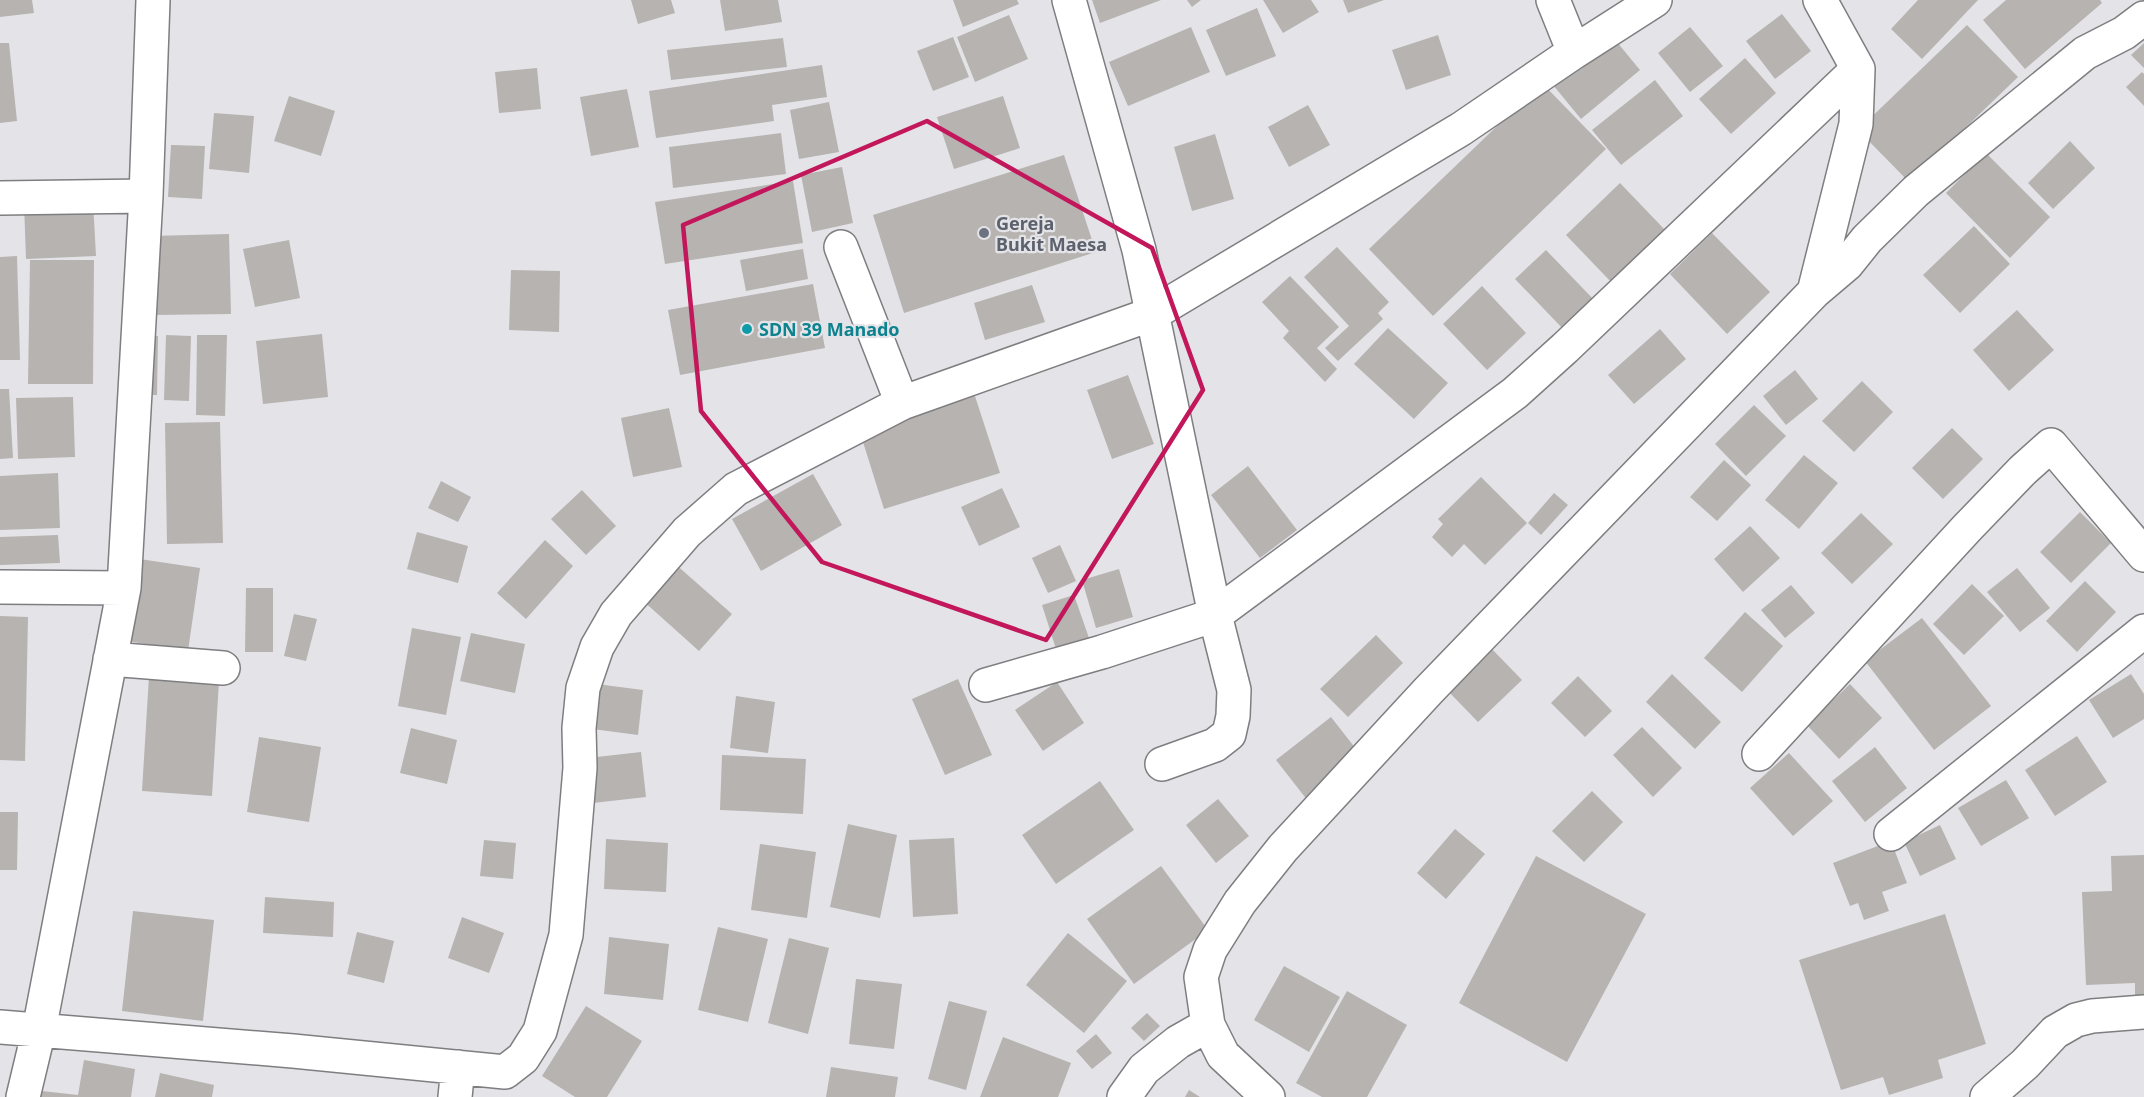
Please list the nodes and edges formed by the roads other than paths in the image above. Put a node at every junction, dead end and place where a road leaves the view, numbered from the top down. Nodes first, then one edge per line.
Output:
1 (153, 0) edge
2 (1069, 0) edge
3 (1553, 0) edge
4 (1655, 0) edge
5 (1820, 0) edge
6 (2144, 18) edge
7 (1574, 52) junction
8 (1858, 69) junction
9 (146, 196) junction
10 (0, 198) edge
11 (841, 248) dead end
12 (1814, 292) junction
13 (1152, 314) junction
14 (902, 403) junction
15 (2144, 555) edge
16 (0, 587) edge
17 (124, 588) junction
18 (1215, 615) junction
19 (2144, 631) edge
20 (110, 659) junction
21 (223, 668) dead end
22 (986, 685) dead end
23 (1759, 754) dead end
24 (1162, 764) dead end
25 (1891, 834) dead end
26 (2144, 1012) edge
27 (1208, 1025) junction
28 (0, 1027) edge
29 (39, 1030) junction
30 (457, 1082) edge
31 (23, 1097) edge
32 (1124, 1097) edge
33 (1268, 1097) edge
34 (1987, 1097) edge

1 - 9 street
2 - 13 street
3 - 7 street
4 - 7 street
5 - 8 street
6 - 12 street
7 - 13 street
8 - 12 street
8 - 18 street
9 - 10 street
9 - 17 street
11 - 14 street
12 - 27 street
13 - 14 street
13 - 18 street
14 - 30 street
15 - 23 street
16 - 17 street
17 - 20 street
18 - 22 street
18 - 24 street
19 - 25 street
20 - 21 street
20 - 29 street
26 - 34 street
27 - 32 street
27 - 33 street
28 - 29 street
29 - 30 street
29 - 31 street

